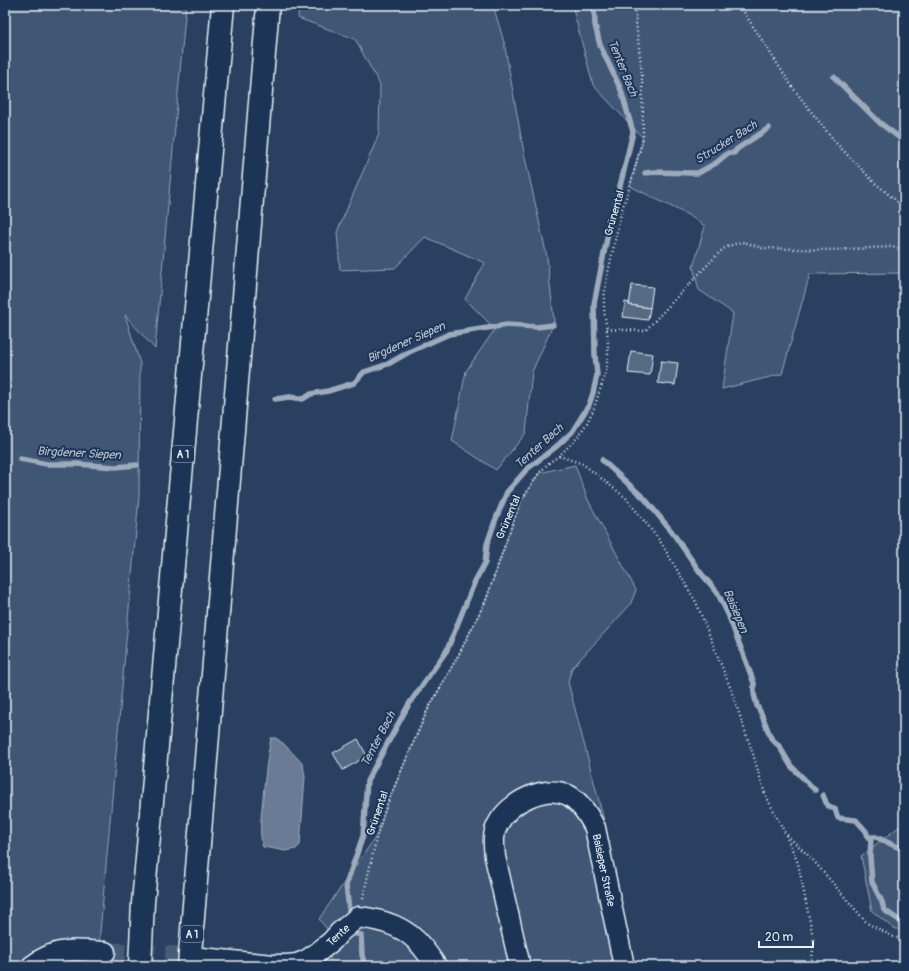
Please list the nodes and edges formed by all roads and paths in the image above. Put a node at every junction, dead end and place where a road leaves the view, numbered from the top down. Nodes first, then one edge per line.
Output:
1 (223, 5) edge
2 (268, 5) edge
3 (634, 5) edge
4 (741, 5) edge
5 (904, 207) edge
6 (904, 249) edge
7 (607, 329) junction
8 (559, 456) junction
9 (785, 833) junction
10 (358, 917) junction
11 (904, 940) edge
12 (106, 952) tunnel mouth
13 (195, 962) edge
14 (32, 966) edge
15 (140, 966) edge
16 (436, 966) edge
17 (520, 966) edge
18 (624, 966) edge
19 (812, 966) edge

1 - 15 highway, A 1
2 - 13 highway, A 1
3 - 7 path, Grünental
4 - 5 path
6 - 7 path
7 - 8 path, Grünental
8 - 9 path
8 - 10 path, Grünental
9 - 11 path
9 - 19 path
10 - 13 street, Tente
10 - 16 street
12 - 14 street
17 - 18 street, Baisieper Straße

